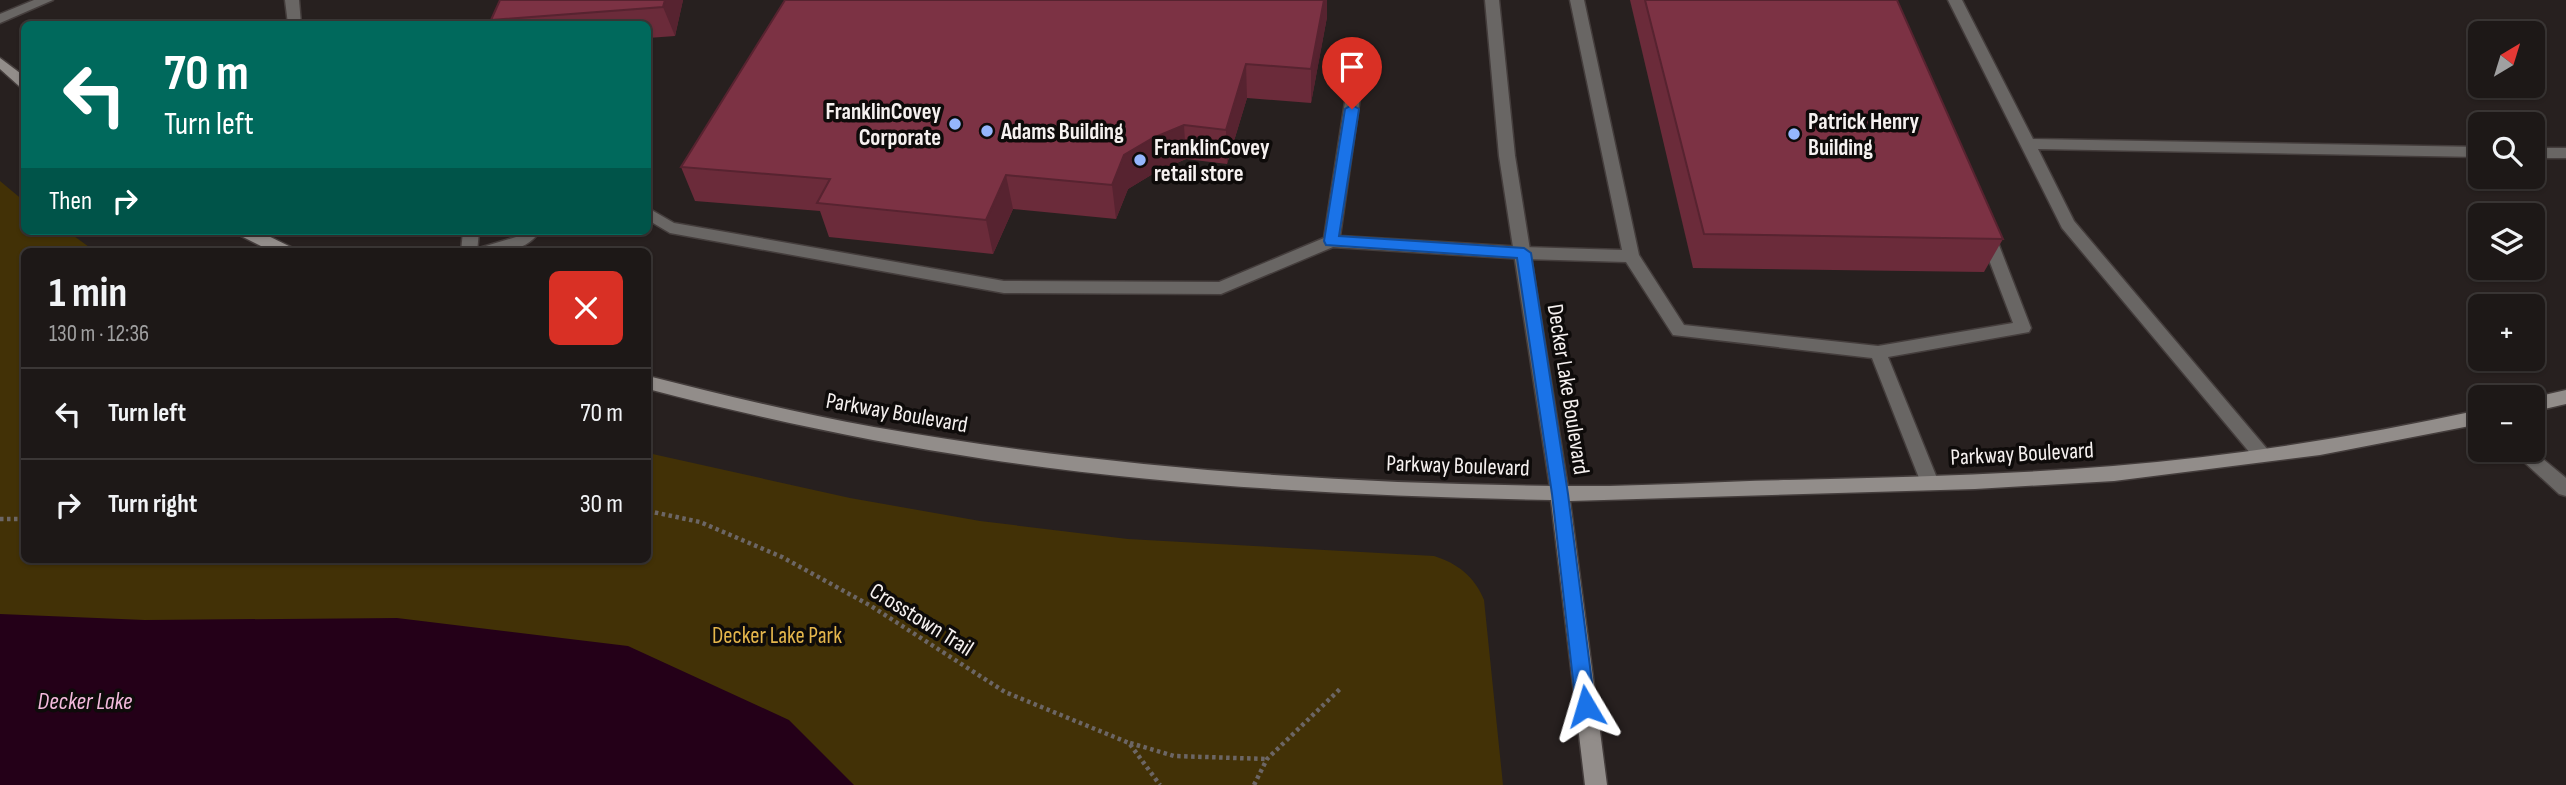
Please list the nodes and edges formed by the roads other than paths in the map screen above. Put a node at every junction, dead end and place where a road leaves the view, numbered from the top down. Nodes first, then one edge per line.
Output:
1 (46, 0) edge
2 (292, 0) edge
3 (1492, 0) edge
4 (1577, 0) edge
5 (1955, 0) edge
6 (0, 19) edge
7 (295, 21) edge
8 (0, 62) edge
9 (1358, 63) dead end
10 (21, 80) edge
11 (2027, 145) junction
12 (2468, 152) edge
13 (2545, 153) edge
14 (2566, 153) edge
15 (651, 215) edge
16 (1980, 215) edge
17 (253, 235) edge
18 (528, 235) edge
19 (1331, 241) junction
20 (279, 248) edge
21 (498, 248) edge
22 (1524, 253) junction
23 (1631, 256) junction
24 (1878, 352) junction
25 (651, 384) edge
26 (2566, 397) edge
27 (2545, 402) edge
28 (2468, 420) edge
29 (2262, 455) junction
30 (2534, 462) edge
31 (1930, 483) junction
32 (2566, 489) edge
33 (1560, 494) junction
34 (1595, 785) edge

1 - 6 street
2 - 7 street
3 - 22 street, Decker Lake Boulevard
4 - 23 street
5 - 11 street
8 - 10 street
9 - 19 street
11 - 12 street
11 - 29 street
13 - 14 street
15 - 19 street
16 - 24 street
17 - 20 street
18 - 21 street
19 - 22 street
22 - 23 street
22 - 33 street, Decker Lake Boulevard
23 - 24 street
24 - 31 street
25 - 33 street, Parkway Boulevard
26 - 27 street
28 - 29 street, Parkway Boulevard
29 - 31 street, Parkway Boulevard
30 - 32 street
31 - 33 street, Parkway Boulevard
33 - 34 street, Decker Lake Boulevard

